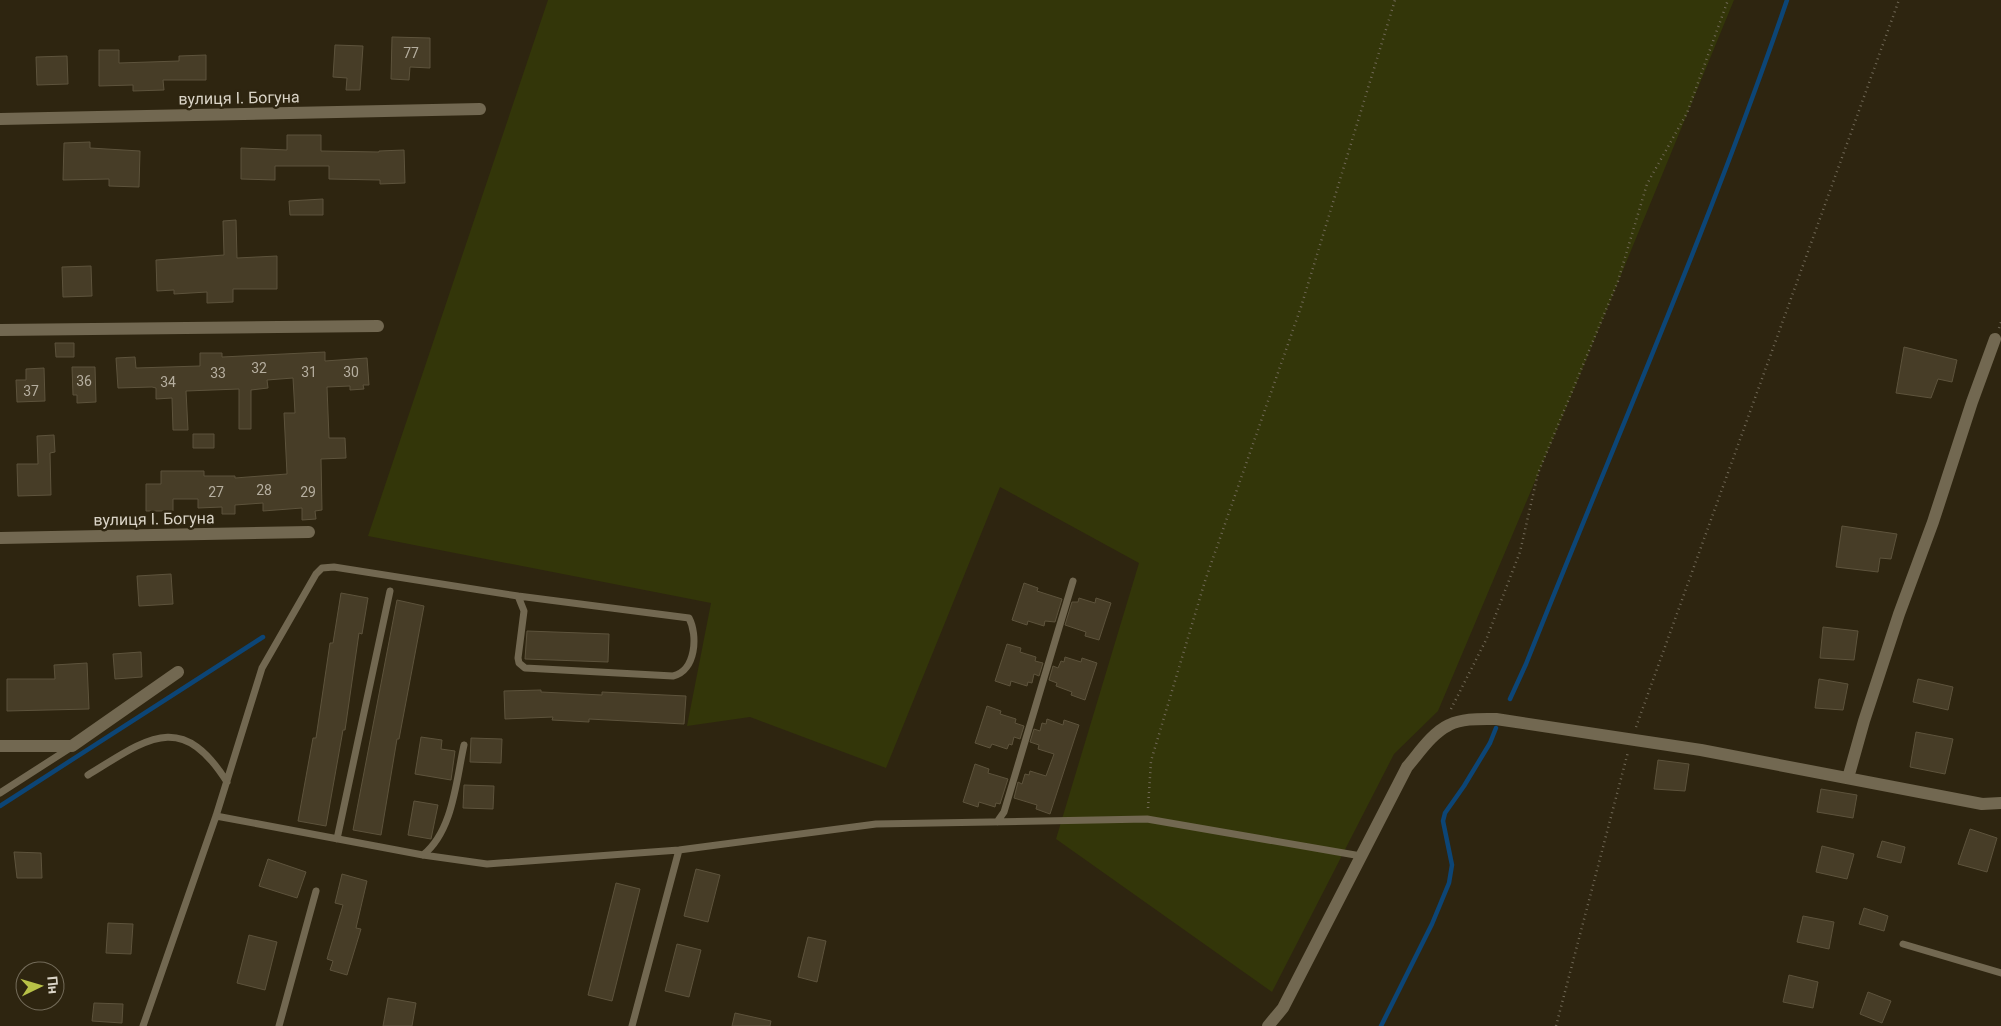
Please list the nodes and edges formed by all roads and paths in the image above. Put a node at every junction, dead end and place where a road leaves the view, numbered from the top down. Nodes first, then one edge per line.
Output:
1 (1394, 0) edge
2 (1728, 0) edge
3 (1899, 0) edge
4 (480, 109) dead end
5 (0, 118) edge
6 (378, 326) dead end
7 (0, 330) edge
8 (1996, 339) dead end
9 (309, 532) dead end
10 (0, 538) edge
11 (1073, 581) dead end
12 (390, 591) dead end
13 (518, 596) junction
14 (178, 672) dead end
15 (1448, 714) dead end
16 (1631, 739) junction
17 (464, 745) dead end
18 (0, 746) edge
19 (72, 746) junction
20 (88, 775) dead end
21 (1848, 778) junction
22 (227, 782) junction
23 (0, 793) edge
24 (2001, 804) edge
25 (216, 816) junction
26 (1147, 819) junction
27 (997, 822) junction
28 (337, 839) junction
29 (679, 850) junction
30 (422, 855) junction
31 (1360, 856) junction
32 (316, 891) dead end
33 (1903, 944) dead end
34 (2001, 974) edge
35 (142, 1026) edge
36 (279, 1026) edge
37 (632, 1026) edge
38 (1268, 1026) edge
39 (1556, 1026) edge

1 - 26 path
2 - 15 path
3 - 16 path
4 - 5 street, вулиця І. Богуна
6 - 7 street
8 - 21 street
9 - 10 street, вулиця І. Богуна
11 - 27 lane
12 - 28 lane
13 - 13 lane
13 - 22 lane
14 - 19 street
16 - 21 street
16 - 31 street
16 - 39 path
17 - 30 lane
18 - 19 street
19 - 23 lane
20 - 22 lane
21 - 24 street
22 - 25 lane
25 - 28 lane
25 - 35 lane
26 - 27 lane
26 - 31 lane
27 - 29 lane
28 - 30 lane
29 - 30 lane
29 - 37 lane
31 - 38 street
32 - 36 lane
33 - 34 lane

